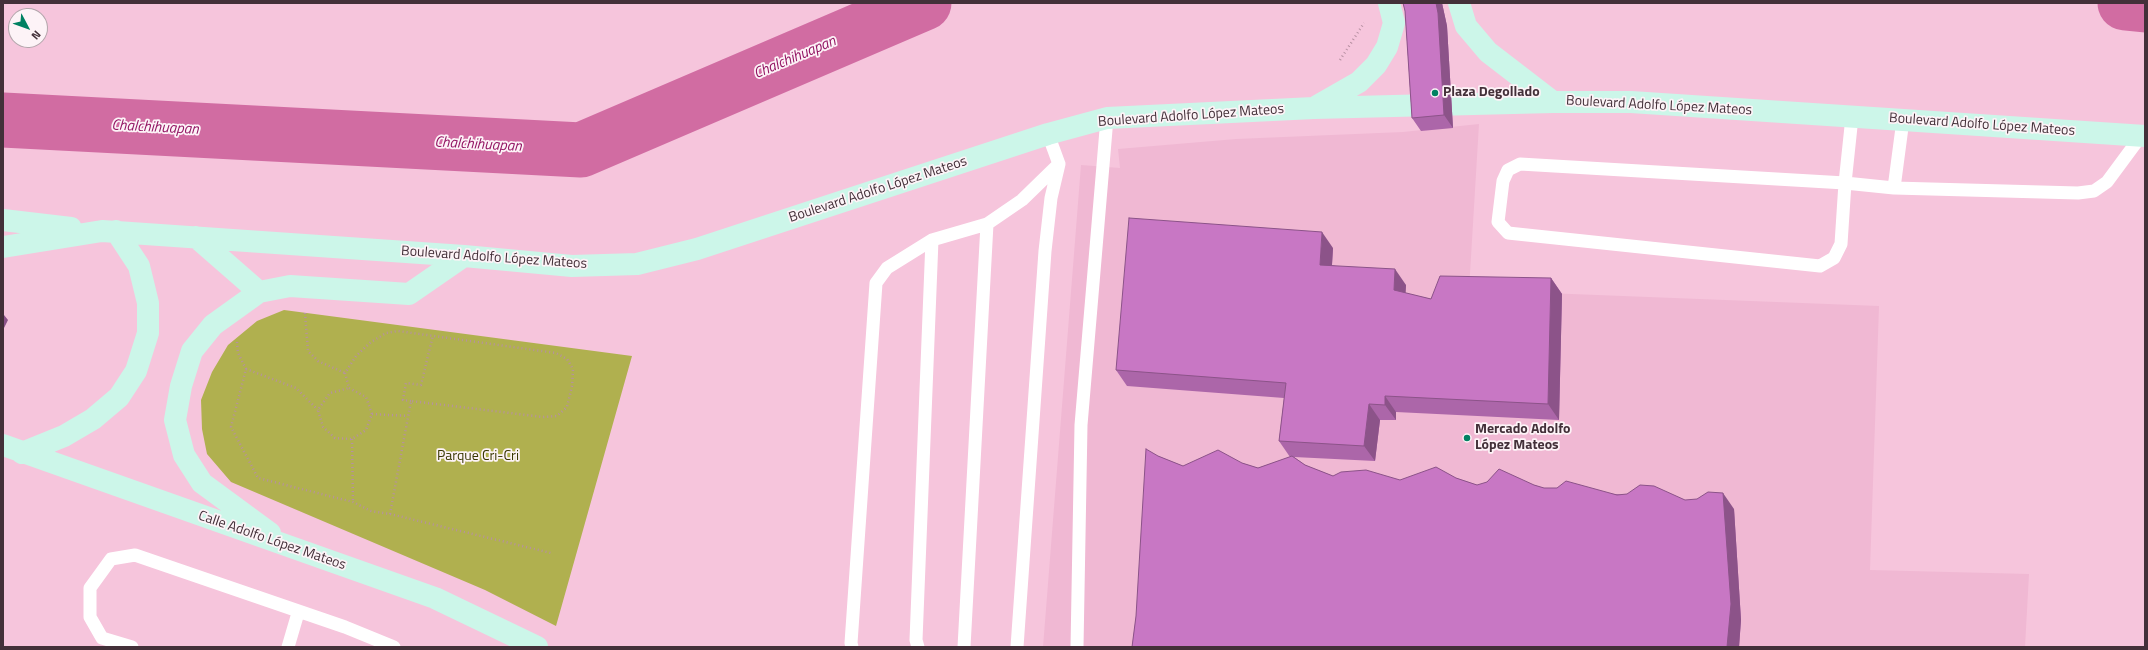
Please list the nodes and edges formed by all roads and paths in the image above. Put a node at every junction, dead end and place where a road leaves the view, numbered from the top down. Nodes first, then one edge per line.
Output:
1 (1389, 4) edge
2 (1459, 4) edge
3 (1366, 20) dead end
4 (1339, 62) dead end
5 (1553, 102) junction
6 (1314, 108) junction
7 (1852, 117) junction
8 (1107, 118) junction
9 (1903, 120) junction
10 (1048, 134) junction
11 (2143, 136) edge
12 (1059, 164) junction
13 (1845, 183) junction
14 (1894, 188) junction
15 (3, 220) edge
16 (987, 224) junction
17 (109, 231) junction
18 (196, 237) junction
19 (932, 240) junction
20 (3, 247) edge
21 (464, 256) junction
22 (305, 287) junction
23 (259, 292) junction
24 (433, 335) junction
25 (237, 338) dead end
26 (246, 369) junction
27 (345, 373) junction
28 (349, 388) junction
29 (410, 401) junction
30 (318, 410) junction
31 (372, 414) junction
32 (408, 416) junction
33 (352, 439) junction
34 (12, 449) edge
35 (353, 502) junction
36 (390, 514) junction
37 (291, 547) junction
38 (551, 553) dead end
39 (298, 612) junction
40 (132, 647) edge
41 (288, 647) edge
42 (394, 647) edge
43 (536, 647) edge
44 (852, 647) edge
45 (918, 647) edge
46 (964, 647) edge
47 (1017, 647) edge
48 (1077, 647) edge

1 - 6 main road
2 - 5 main road
3 - 4 path
5 - 6 main road, Boulevard Adolfo López Mateos
5 - 7 main road, Boulevard Adolfo López Mateos
6 - 8 main road, Boulevard Adolfo López Mateos
7 - 9 main road, Boulevard Adolfo López Mateos
7 - 13 lane
8 - 10 main road, Boulevard Adolfo López Mateos
8 - 48 lane
9 - 11 main road, Boulevard Adolfo López Mateos
9 - 14 lane
10 - 12 lane
10 - 21 main road, Boulevard Adolfo López Mateos
11 - 14 lane
12 - 16 lane
12 - 47 lane
13 - 13 lane
13 - 14 lane
15 - 17 main road
16 - 19 lane
16 - 46 lane
17 - 18 main road, Boulevard Adolfo López Mateos
17 - 20 main road
17 - 34 main road
18 - 21 main road, Boulevard Adolfo López Mateos
18 - 23 main road
19 - 44 lane
19 - 45 lane
21 - 22 main road
22 - 23 main road
22 - 27 path
23 - 37 main road
24 - 27 path
24 - 29 path
24 - 29 path
25 - 26 path
26 - 30 path
26 - 35 path
27 - 28 path
28 - 30 path
28 - 31 path
29 - 32 path
30 - 33 path
31 - 32 path
31 - 33 path
32 - 36 path
33 - 35 path
34 - 37 main road, Calle Adolfo López Mateos
35 - 36 path
36 - 38 path
37 - 43 main road, Calle Adolfo López Mateos
39 - 40 lane
39 - 41 lane
39 - 42 lane

